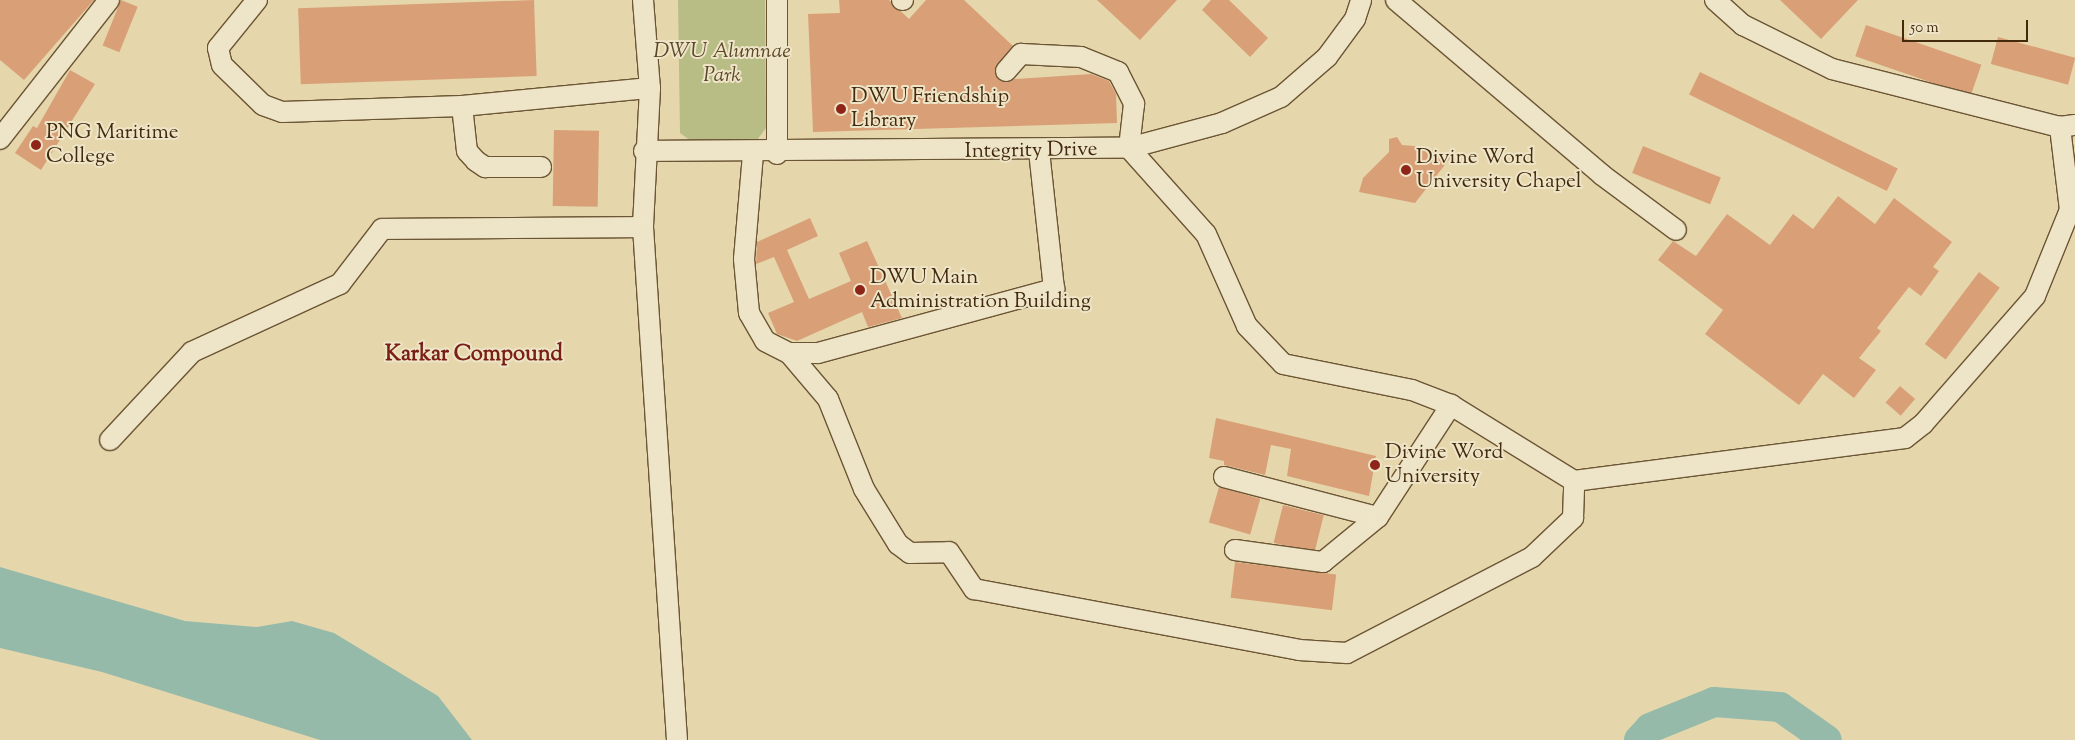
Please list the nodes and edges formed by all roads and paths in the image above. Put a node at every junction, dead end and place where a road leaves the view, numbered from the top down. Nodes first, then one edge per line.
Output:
1 (108, 0) edge
2 (257, 0) edge
3 (643, 0) edge
4 (777, 0) edge
5 (1361, 0) edge
6 (1396, 0) edge
7 (1715, 0) edge
8 (1006, 70) dead end
9 (650, 88) junction
10 (462, 106) junction
11 (2068, 126) edge
12 (0, 139) edge
13 (1129, 148) junction
14 (1039, 150) junction
15 (644, 151) junction
16 (754, 154) junction
17 (777, 154) junction
18 (541, 167) dead end
19 (643, 228) junction
20 (1676, 230) dead end
21 (789, 353) junction
22 (1451, 405) junction
23 (110, 440) dead end
24 (1224, 477) dead end
25 (1574, 481) junction
26 (1378, 517) junction
27 (1235, 550) dead end
28 (677, 740) edge

1 - 12 street
2 - 10 street
3 - 9 street
4 - 17 street
5 - 13 street, Integrity Drive
6 - 20 street
7 - 11 street
8 - 13 street
9 - 10 street
9 - 15 street
10 - 18 street
11 - 25 street
13 - 14 street, Integrity Drive
13 - 22 street
14 - 17 street, Integrity Drive
14 - 21 street
15 - 16 street, Integrity Drive
15 - 19 street
16 - 17 street, Integrity Drive
16 - 21 street
19 - 23 street
19 - 28 street
21 - 25 street
22 - 25 street
22 - 26 street
24 - 26 street
26 - 27 street

